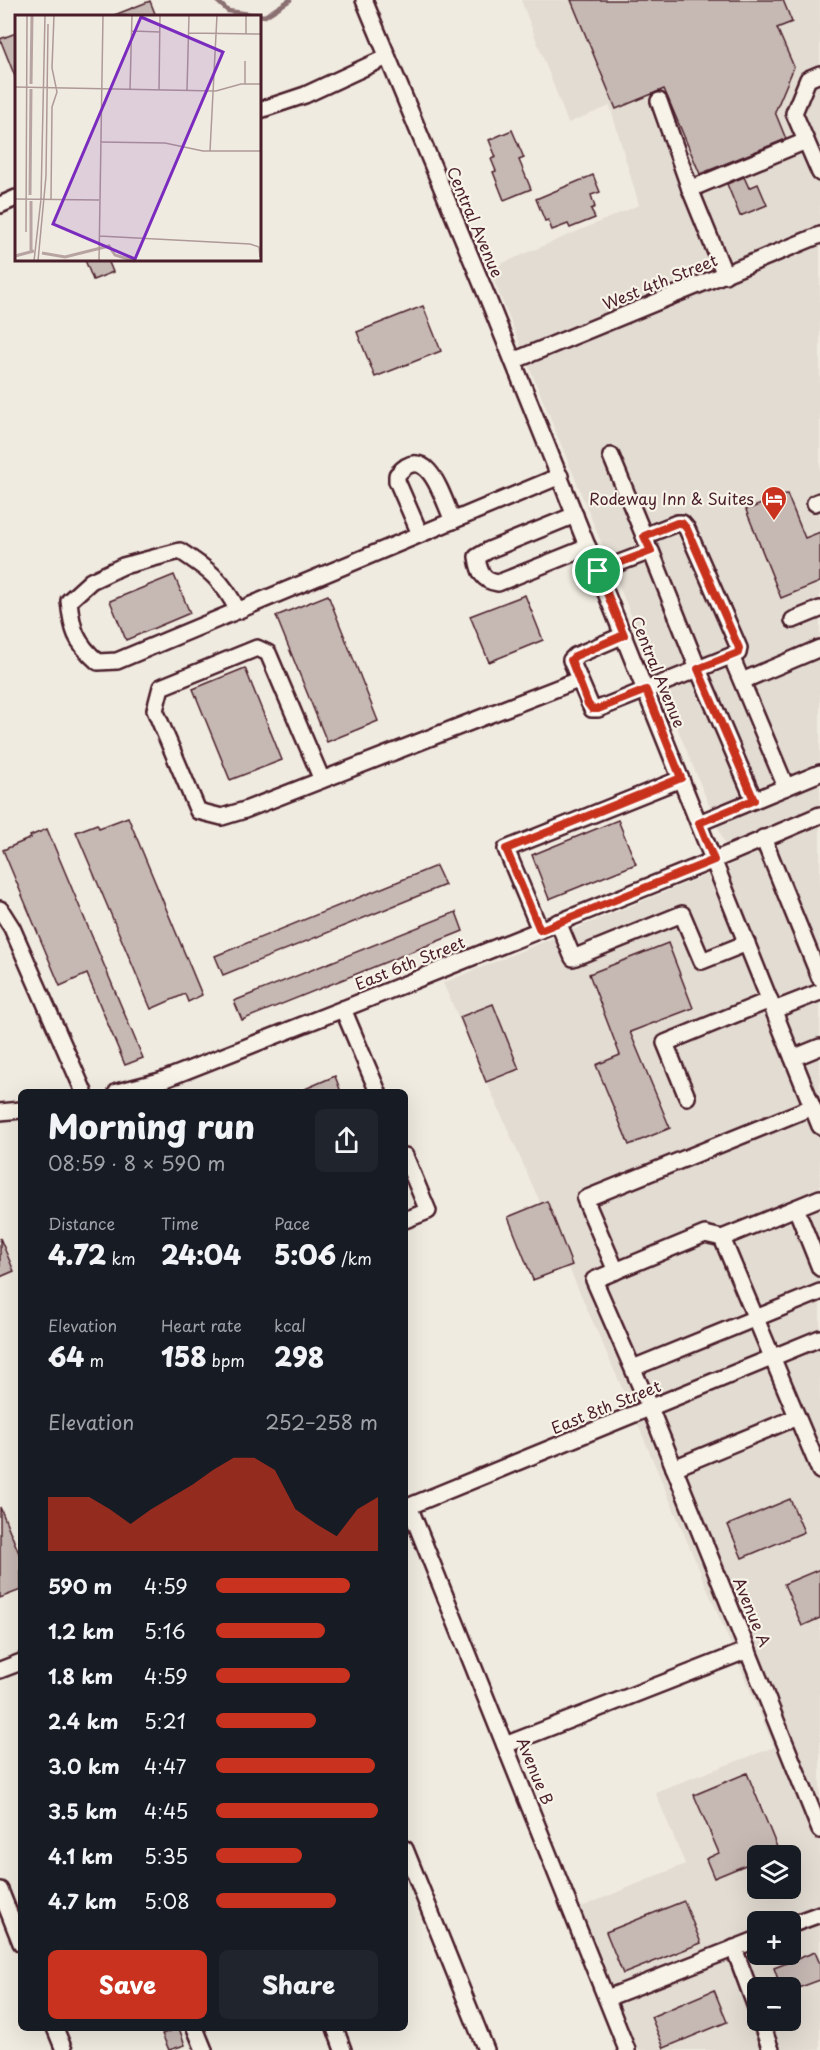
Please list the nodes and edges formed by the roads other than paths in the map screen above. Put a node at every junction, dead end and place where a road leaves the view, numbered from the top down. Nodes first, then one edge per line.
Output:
1 (364, 0) edge
2 (387, 57) junction
3 (820, 74) edge
4 (658, 101) dead end
5 (261, 110) edge
6 (806, 141) junction
7 (820, 173) edge
8 (690, 189) junction
9 (15, 198) edge
10 (0, 205) edge
11 (820, 235) edge
12 (725, 275) junction
13 (513, 361) junction
14 (611, 456) dead end
15 (560, 476) junction
16 (575, 515) junction
17 (453, 521) junction
18 (420, 534) junction
19 (644, 536) junction
20 (588, 547) junction
21 (651, 551) junction
22 (598, 571) junction
23 (820, 609) edge
24 (238, 610) junction
25 (793, 620) dead end
26 (624, 635) junction
27 (820, 648) edge
28 (731, 656) junction
29 (698, 669) junction
30 (578, 680) junction
31 (742, 681) junction
32 (646, 690) junction
33 (820, 773) edge
34 (681, 778) junction
35 (322, 780) junction
36 (786, 787) junction
37 (754, 800) junction
38 (820, 815) edge
39 (699, 823) junction
40 (763, 838) junction
41 (714, 860) junction
42 (0, 909) edge
43 (558, 922) junction
44 (540, 930) junction
45 (747, 943) junction
46 (820, 978) edge
47 (820, 992) edge
48 (772, 1005) junction
49 (343, 1009) junction
50 (820, 1047) edge
51 (793, 1058) junction
52 (83, 1089) edge
53 (129, 1089) edge
54 (377, 1089) edge
55 (687, 1097) dead end
56 (812, 1107) junction
57 (18, 1110) edge
58 (0, 1112) edge
59 (820, 1126) edge
60 (408, 1163) edge
61 (820, 1198) edge
62 (796, 1208) junction
63 (408, 1219) edge
64 (722, 1238) junction
65 (820, 1268) edge
66 (616, 1271) junction
67 (820, 1292) edge
68 (756, 1318) junction
69 (820, 1338) edge
70 (772, 1358) junction
71 (633, 1368) junction
72 (650, 1408) junction
73 (797, 1417) junction
74 (674, 1468) junction
75 (820, 1472) edge
76 (408, 1507) edge
77 (408, 1509) edge
78 (748, 1650) junction
79 (18, 1663) edge
80 (0, 1670) edge
81 (506, 1745) junction
82 (820, 1830) edge
83 (408, 1856) edge
84 (0, 1890) edge
85 (820, 1914) edge
86 (801, 1921) edge
87 (18, 1935) edge
88 (747, 1943) edge
89 (734, 1948) junction
90 (747, 1983) edge
91 (607, 1998) junction
92 (56, 2031) edge
93 (196, 2031) edge
94 (336, 2031) edge
95 (764, 2031) edge
96 (64, 2050) edge
97 (204, 2050) edge
98 (344, 2050) edge
99 (486, 2050) edge
100 (627, 2050) edge
101 (771, 2050) edge

1 - 2 street, Central Avenue
2 - 5 street
2 - 13 street, Central Avenue
3 - 6 street
4 - 8 street
6 - 7 street
6 - 8 street
8 - 12 street
9 - 10 street
11 - 12 street, West 4th Street
12 - 13 street, West 4th Street
13 - 15 street, Central Avenue
14 - 19 street
15 - 16 street, Central Avenue
15 - 17 street
16 - 20 street, Central Avenue
16 - 20 street
17 - 18 street
17 - 18 street
18 - 24 street
19 - 21 street
19 - 28 street
20 - 22 street, Central Avenue
21 - 22 street
21 - 29 street
22 - 26 street, Central Avenue
23 - 25 street
24 - 24 street
26 - 30 street
26 - 32 street, Central Avenue
27 - 31 street
28 - 29 street
28 - 31 street
29 - 32 street
29 - 37 street
30 - 32 street
30 - 35 street
31 - 36 street
32 - 34 street, Central Avenue
33 - 36 street
34 - 39 street, Central Avenue
34 - 44 street
35 - 35 street
36 - 37 street
37 - 39 street
38 - 40 street, East 6th Street
39 - 41 street, Central Avenue
40 - 41 street, East 6th Street
40 - 46 street
41 - 43 street, East 6th Street
41 - 45 street, Central Avenue
42 - 52 street
43 - 44 street, East 6th Street
43 - 45 street
44 - 49 street, East 6th Street
45 - 48 street, Central Avenue
47 - 48 street
48 - 51 street, Central Avenue
48 - 55 street
49 - 53 street, East 6th Street
49 - 54 street
50 - 51 street
51 - 56 street, Central Avenue
56 - 59 street, Central Avenue
56 - 66 street
57 - 58 street
60 - 63 street
61 - 62 street
62 - 64 street
62 - 65 street
64 - 66 street
64 - 68 street
66 - 71 street, Avenue A
67 - 68 street
68 - 70 street
68 - 71 street
69 - 70 street, East 8th Street
70 - 72 street, East 8th Street
70 - 73 street
71 - 72 street, Avenue A
72 - 74 street, Avenue A
72 - 76 street, East 8th Street
73 - 74 street
73 - 75 street
74 - 78 street, Avenue A
77 - 81 street, Avenue B
78 - 81 street
78 - 82 street, Avenue A
79 - 80 street
81 - 91 street, Avenue B
83 - 99 street
84 - 87 street
85 - 86 street
88 - 89 street
89 - 90 street
89 - 91 street
91 - 100 street, Avenue B
92 - 96 street
93 - 97 street
94 - 98 street
95 - 101 street

